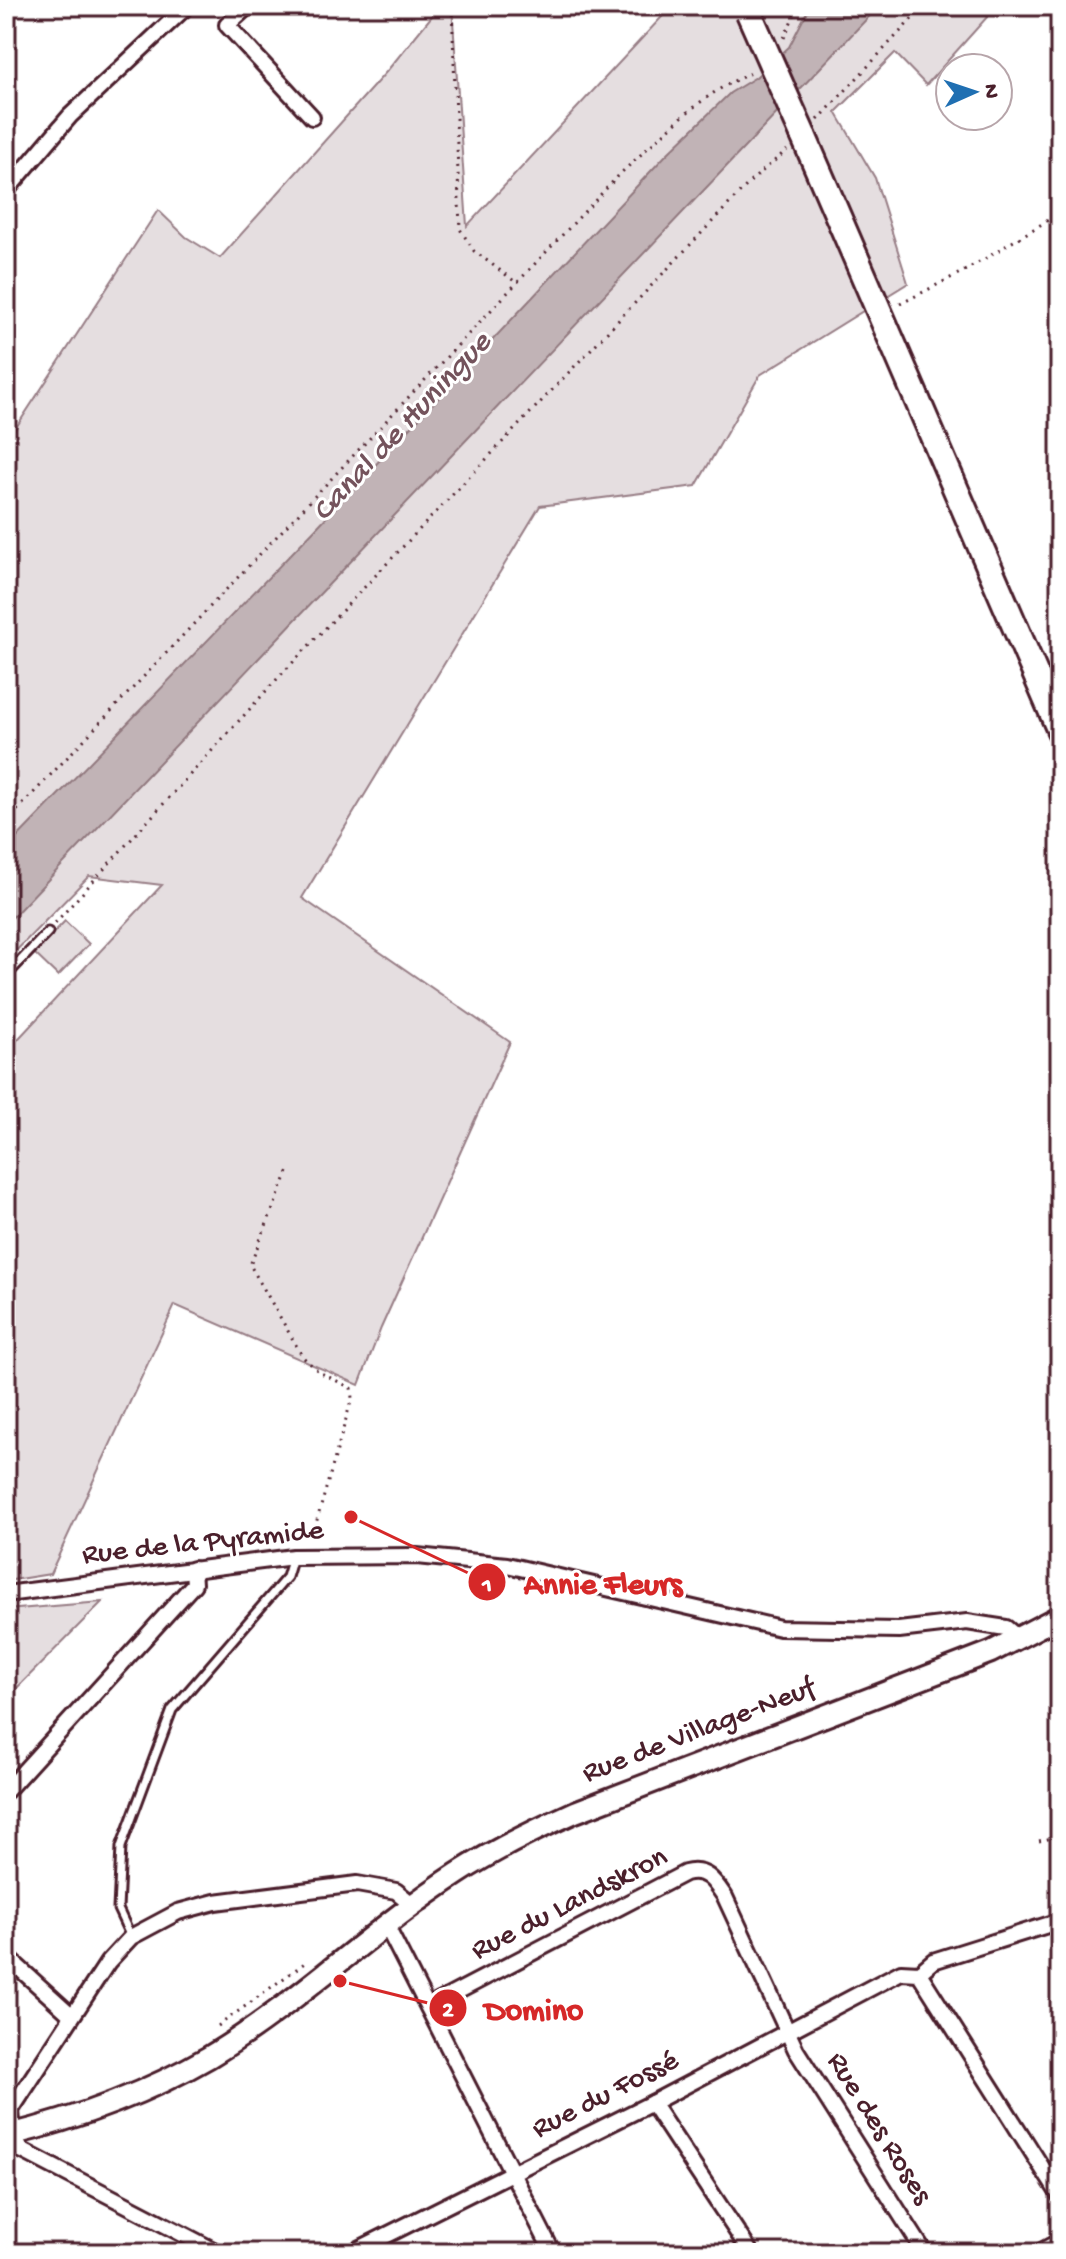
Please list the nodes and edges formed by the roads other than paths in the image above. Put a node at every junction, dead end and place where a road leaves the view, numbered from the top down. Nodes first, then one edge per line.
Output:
1 (187, 6) edge
2 (248, 6) edge
3 (747, 9) edge
4 (312, 117) dead end
5 (6, 191) edge
6 (1060, 731) edge
7 (48, 932) road end
8 (6, 976) edge
9 (301, 1557) junction
10 (193, 1569) junction
11 (6, 1594) edge
12 (1060, 1616) edge
13 (1018, 1638) junction
14 (6, 1791) edge
15 (413, 1905) junction
16 (1060, 1921) edge
17 (386, 1925) junction
18 (131, 1937) junction
19 (6, 1956) edge
20 (919, 1973) junction
21 (428, 2007) junction
22 (72, 2016) junction
23 (788, 2032) junction
24 (652, 2103) junction
25 (10, 2135) edge
26 (510, 2173) junction
27 (1060, 2196) edge
28 (1060, 2241) edge
29 (219, 2253) edge
30 (351, 2253) edge
31 (553, 2253) edge
32 (751, 2253) edge
33 (925, 2253) edge
34 (1038, 2253) edge

1 - 5 street
2 - 4 street
3 - 6 main road, bridge
7 - 8 lane
9 - 10 street, Rue de la Pyramide
9 - 13 street, Rue de la Pyramide
9 - 18 lane
10 - 11 street, Rue de la Pyramide
10 - 14 street
12 - 13 street, Rue de Village-Neuf
13 - 15 street, Rue de Village-Neuf
15 - 17 street, Rue de Village-Neuf
15 - 18 street
16 - 20 street, Rue du Fossé
17 - 21 street
17 - 25 street, Rue de Village-Neuf
18 - 22 street
19 - 22 street
20 - 23 street, Rue du Fossé
20 - 27 street
21 - 23 street, Rue du Landskron
21 - 26 street
22 - 25 street
23 - 24 street, Rue du Fossé
23 - 33 street, Rue des Roses
24 - 26 street, Rue du Fossé
24 - 32 street
25 - 29 street
26 - 30 street, Rue du Fossé
26 - 31 street
28 - 34 street

